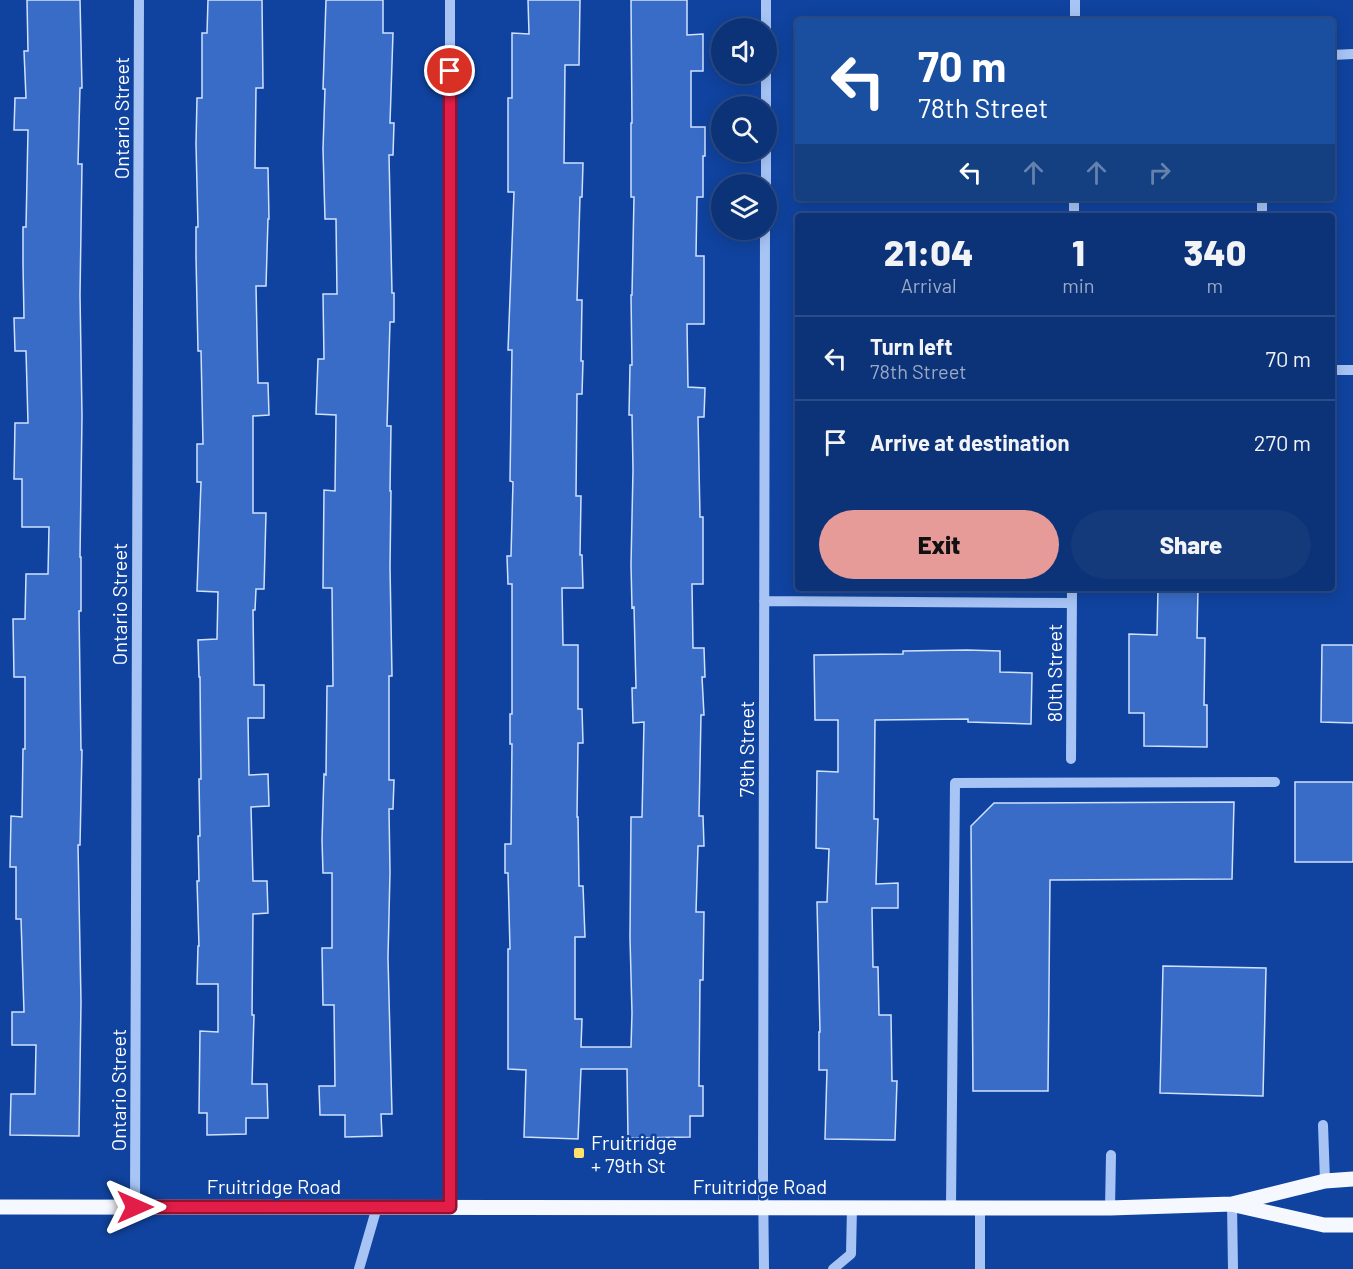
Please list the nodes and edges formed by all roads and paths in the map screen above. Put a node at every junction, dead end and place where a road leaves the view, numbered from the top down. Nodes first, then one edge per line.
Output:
1 (139, 0) edge
2 (450, 0) edge
3 (766, 0) edge
4 (1075, 0) edge
5 (766, 18) edge
6 (1075, 18) edge
7 (1353, 54) edge
8 (1335, 55) edge
9 (765, 240) edge
10 (1335, 370) edge
11 (1353, 370) edge
12 (1072, 591) edge
13 (764, 601) junction
14 (1072, 603) junction
15 (1071, 759) dead end
16 (1275, 782) dead end
17 (1323, 1125) dead end
18 (1112, 1155) dead end
19 (1353, 1179) edge
20 (1325, 1181) junction
21 (1232, 1204) junction
22 (0, 1207) edge
23 (135, 1207) junction
24 (377, 1207) junction
25 (450, 1207) junction
26 (764, 1207) junction
27 (852, 1207) junction
28 (951, 1207) junction
29 (980, 1207) junction
30 (1110, 1208) junction
31 (1353, 1225) edge
32 (359, 1269) edge
33 (764, 1269) edge
34 (833, 1269) edge
35 (980, 1269) edge
36 (1233, 1269) edge

1 - 23 street, Ontario Street
2 - 25 street
3 - 5 street
4 - 6 street
7 - 8 street
9 - 13 street, 79th Street
10 - 11 street
12 - 14 street, 80th Street
13 - 14 street
13 - 26 street, 79th Street
14 - 15 street, 80th Street
16 - 28 street
17 - 20 street
18 - 30 street
19 - 20 main road, Fruitridge Road
20 - 21 main road, Fruitridge Road
21 - 30 main road, Fruitridge Road
21 - 31 main road, Fruitridge Road
21 - 36 street
22 - 23 main road, Fruitridge Road
23 - 24 main road, Fruitridge Road
24 - 25 main road, Fruitridge Road
24 - 32 street
25 - 26 main road, Fruitridge Road
26 - 27 main road, Fruitridge Road
26 - 33 street, 79th Street
27 - 28 main road, Fruitridge Road
27 - 34 street
28 - 29 main road, Fruitridge Road
29 - 30 main road, Fruitridge Road
29 - 35 street

